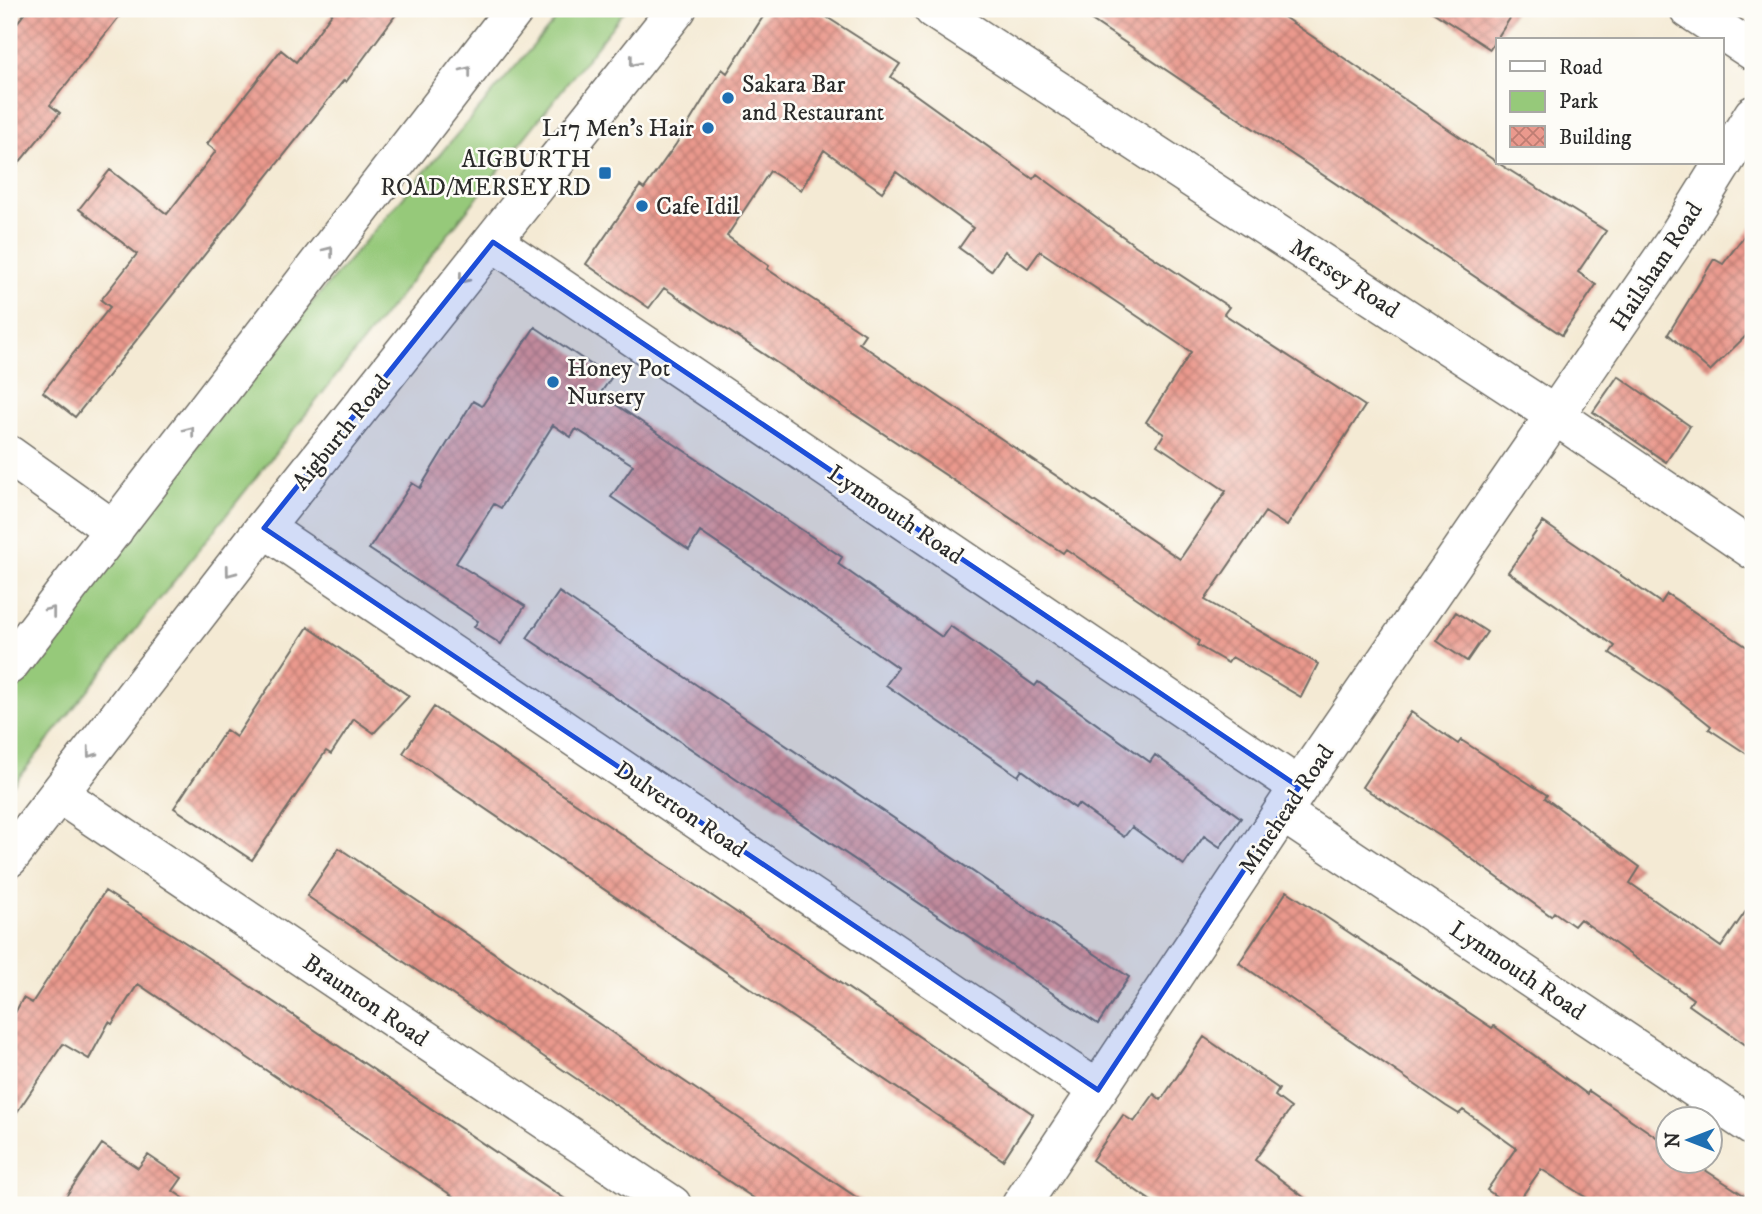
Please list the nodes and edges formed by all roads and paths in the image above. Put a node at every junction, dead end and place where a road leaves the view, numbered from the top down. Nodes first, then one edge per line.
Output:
1 (515, 9) edge
2 (677, 9) edge
3 (933, 9) edge
4 (1689, 9) edge
5 (1753, 51) edge
6 (1753, 115) edge
7 (1724, 162) edge
8 (1723, 164) edge
9 (493, 242) junction
10 (1556, 416) junction
11 (9, 455) edge
12 (264, 528) junction
13 (114, 530) junction
14 (1753, 550) edge
15 (9, 665) edge
16 (59, 794) junction
17 (1291, 800) junction
18 (9, 858) edge
19 (1098, 1090) junction
20 (1753, 1127) edge
21 (1030, 1202) edge
22 (672, 1205) edge

13 -> 1 main road
2 -> 9 main road, Aigburth Road
3 - 10 main road, Mersey Road
4 - 5 main road
6 - 7 main road, Hailsham Road
8 - 10 main road, Hailsham Road
9 -> 12 main road, Aigburth Road
9 - 17 main road, Lynmouth Road
10 - 14 main road, Mersey Road
10 - 17 main road, Minehead Road
11 - 13 main road
12 -> 16 main road, Aigburth Road
12 - 19 main road, Dulverton Road
15 -> 13 main road
16 - 18 main road, Aigburth Road
16 - 22 main road, Braunton Road
17 - 19 main road, Minehead Road
17 - 20 main road, Lynmouth Road
19 - 21 main road, Minehead Road

